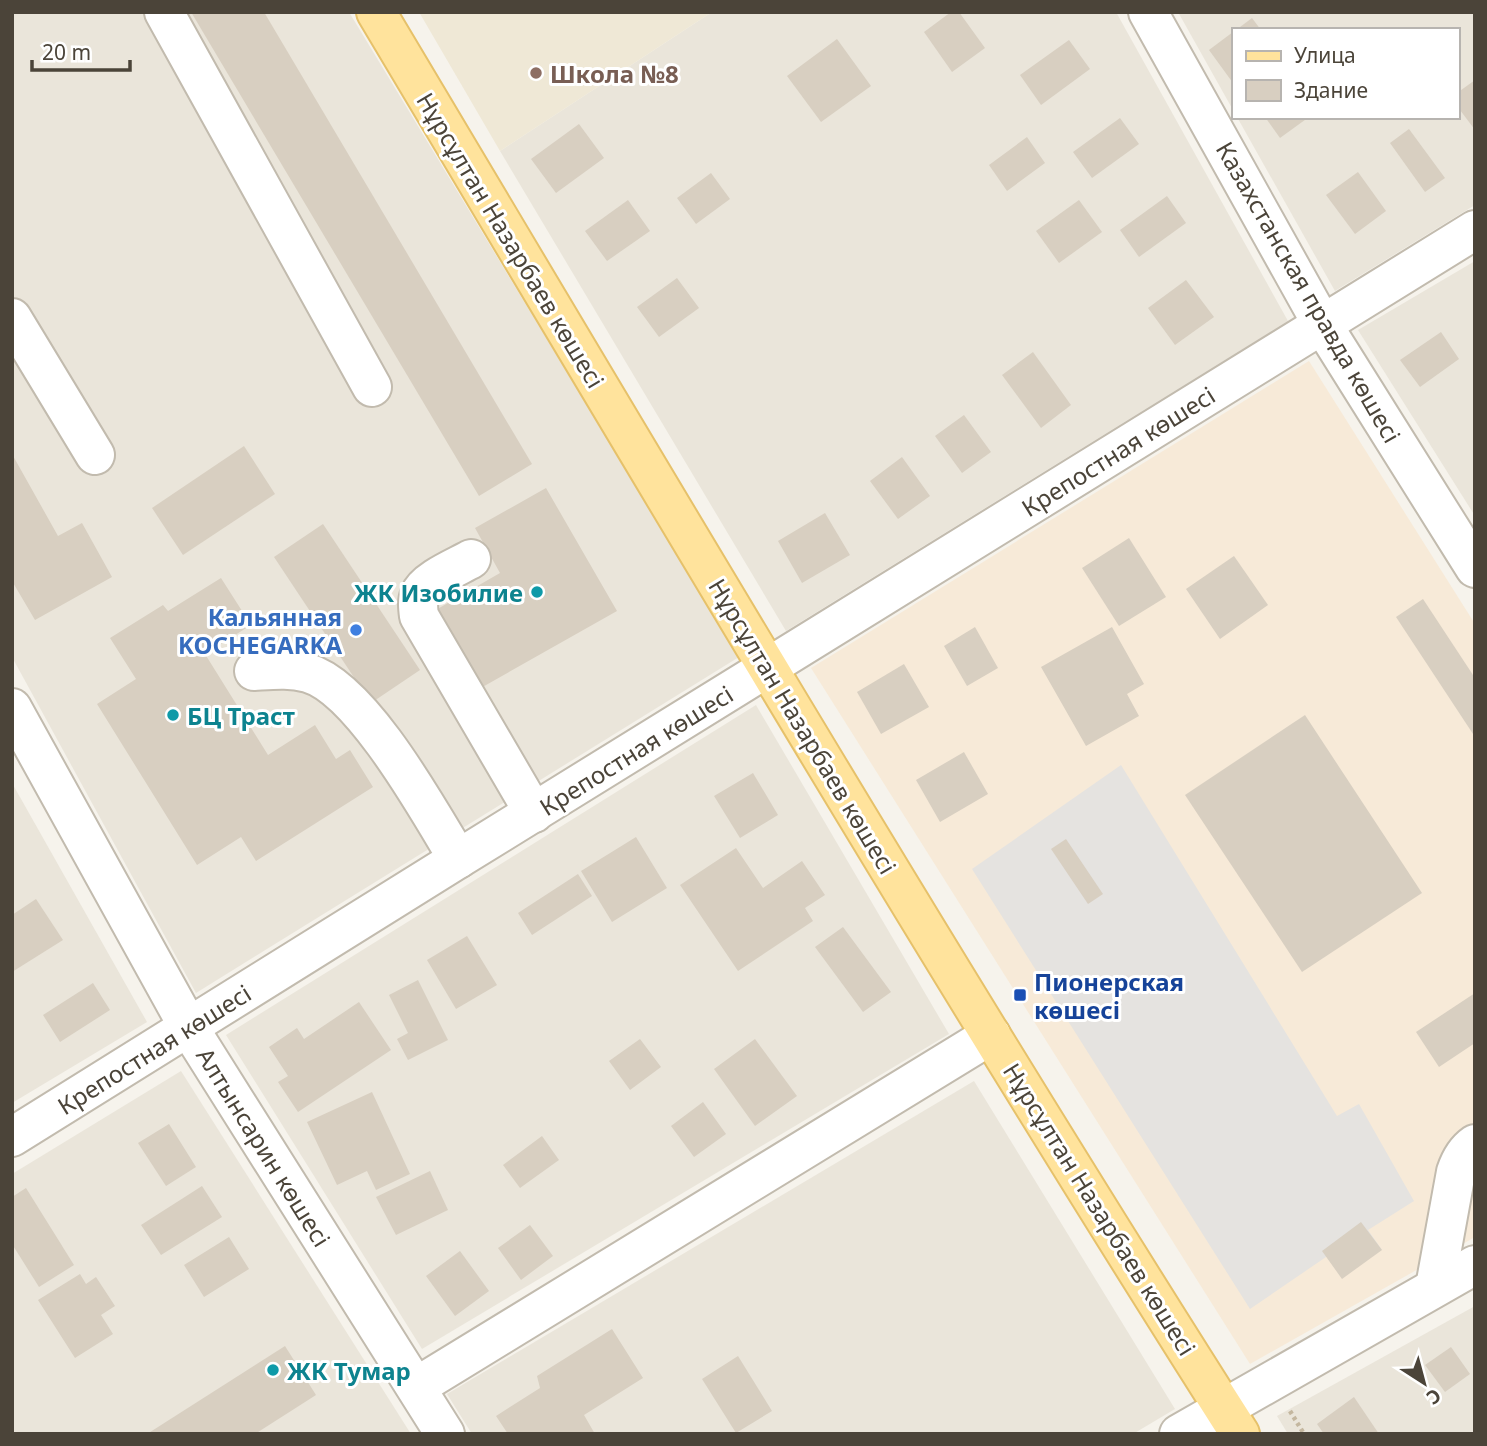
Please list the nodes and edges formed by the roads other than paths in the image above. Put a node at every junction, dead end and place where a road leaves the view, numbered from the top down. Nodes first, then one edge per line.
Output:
1 (164, 12) edge
2 (376, 12) edge
3 (1149, 12) edge
4 (1475, 230) edge
5 (12, 318) edge
6 (1322, 324) junction
7 (372, 387) dead end
8 (95, 455) dead end
9 (471, 559) dead end
10 (1475, 568) edge
11 (768, 669) junction
12 (254, 671) dead end
13 (12, 708) edge
14 (534, 813) junction
15 (458, 859) junction
16 (189, 1028) junction
17 (991, 1035) junction
18 (12, 1137) edge
19 (1475, 1144) edge
20 (1475, 1265) edge
21 (1435, 1287) junction
22 (416, 1387) junction
23 (1232, 1421) edge
24 (445, 1434) edge
25 (1179, 1434) edge

1 - 7 street
2 - 11 main road, Нұрсұлтан Назарбаев көшесі
3 - 6 street, Казахстанская правда көшесі
4 - 6 street, Крепостная көшесі
5 - 8 street
6 - 10 street, Казахстанская правда көшесі
6 - 11 street, Крепостная көшесі
9 - 14 street
11 - 14 street, Крепостная көшесі
11 - 17 main road, Нұрсұлтан Назарбаев көшесі
12 - 15 street
13 - 16 street, Алтынсарин көшесі
14 - 15 street, Крепостная көшесі
15 - 16 street, Крепостная көшесі
16 - 18 street, Крепостная көшесі
16 - 22 street, Алтынсарин көшесі
17 - 22 street
17 - 23 main road, Нұрсұлтан Назарбаев көшесі
19 - 21 street
20 - 21 street
21 - 23 street
22 - 24 street, Алтынсарин көшесі
23 - 25 street

